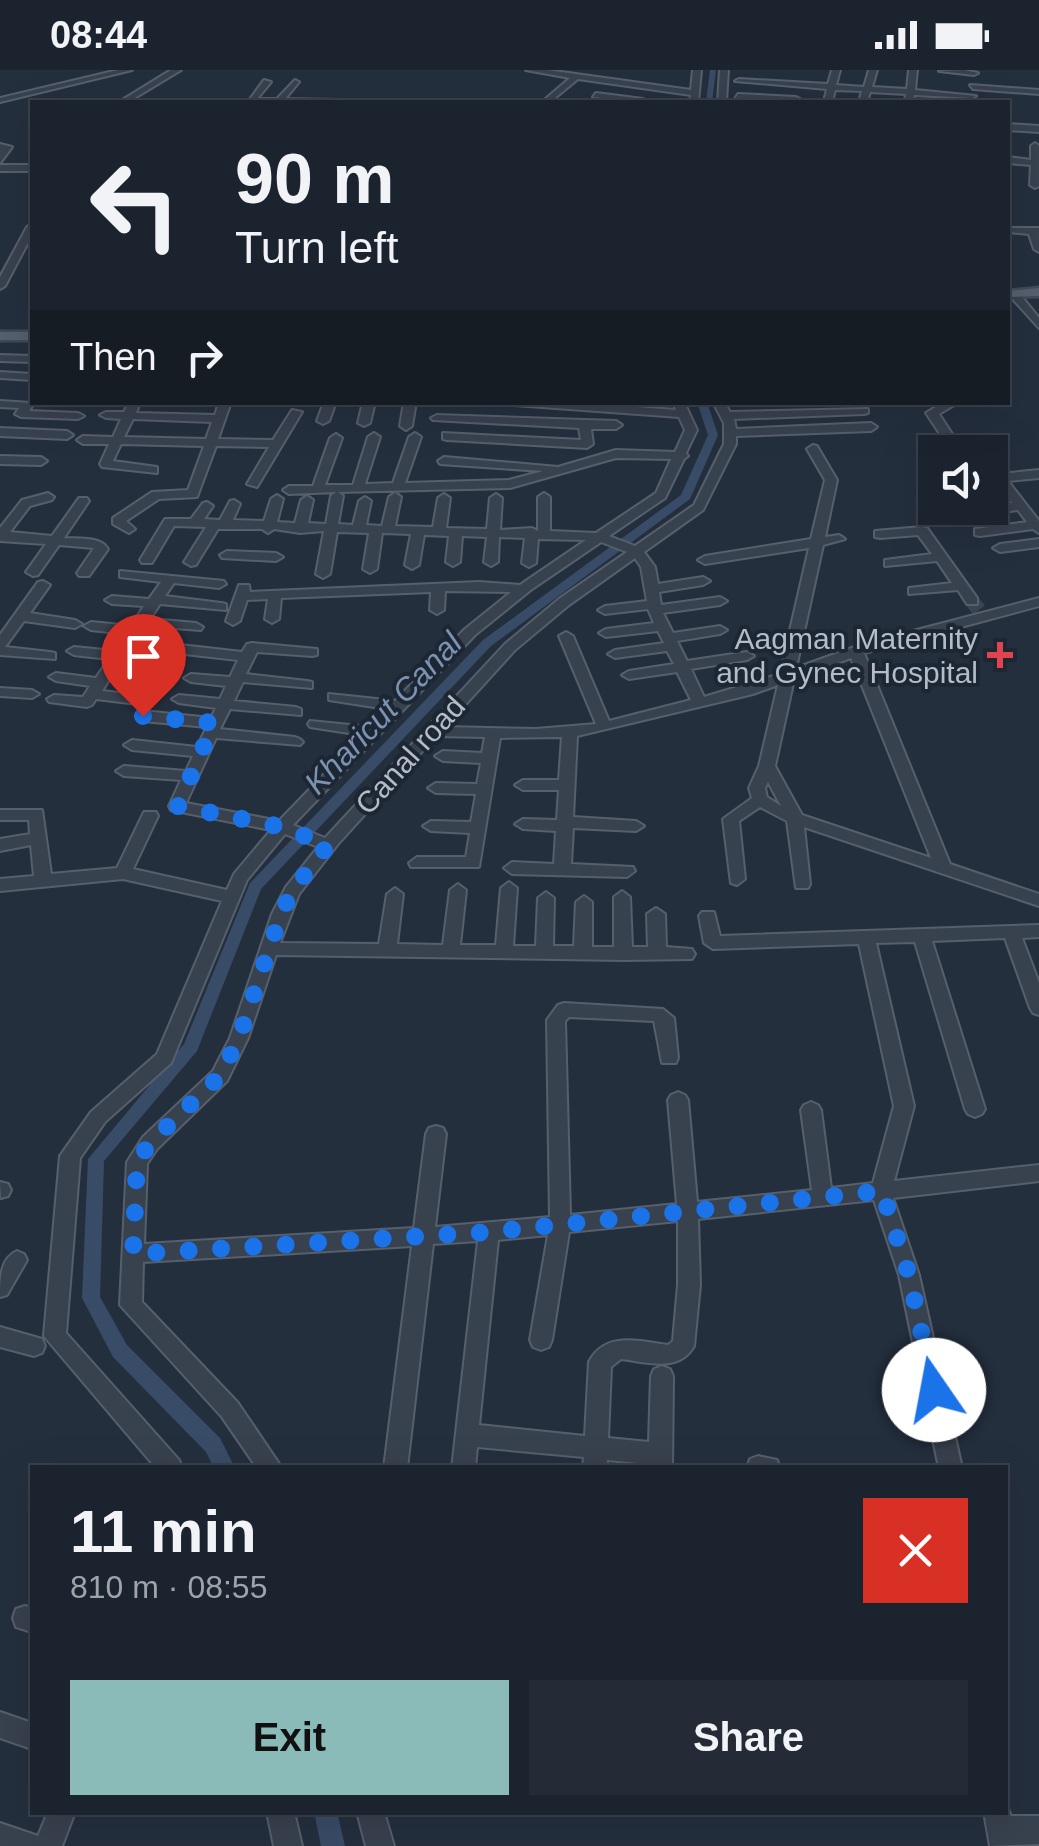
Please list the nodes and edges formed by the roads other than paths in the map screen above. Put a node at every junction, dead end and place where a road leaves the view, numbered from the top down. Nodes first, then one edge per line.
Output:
1 (128, 70) edge
2 (177, 70) edge
3 (184, 70) edge
4 (530, 70) edge
5 (697, 70) edge
6 (724, 70) edge
7 (804, 70) edge
8 (836, 70) edge
9 (873, 70) edge
10 (943, 72) edge
11 (974, 72) edge
12 (1017, 73) dead end
13 (574, 75) edge
14 (912, 75) edge
15 (267, 82) dead end
16 (296, 82) dead end
17 (831, 86) junction
18 (773, 87) edge
19 (867, 89) junction
20 (656, 90) junction
21 (796, 92) junction
22 (973, 92) edge
23 (1039, 92) edge
24 (596, 95) dead end
25 (910, 97) edge
26 (695, 98) edge
27 (1011, 98) edge
28 (0, 100) edge
29 (126, 100) edge
30 (134, 100) edge
31 (253, 100) edge
32 (281, 100) edge
33 (548, 100) edge
34 (635, 100) edge
35 (644, 100) edge
36 (722, 100) edge
37 (738, 100) edge
38 (828, 100) edge
39 (863, 100) edge
40 (1010, 127) edge
41 (1039, 129) edge
42 (0, 146) edge
43 (1035, 146) dead end
44 (0, 160) edge
45 (1010, 160) edge
46 (1037, 163) edge
47 (0, 168) edge
48 (30, 168) edge
49 (1035, 185) dead end
50 (30, 217) edge
51 (1033, 229) edge
52 (1011, 230) dead end
53 (30, 234) edge
54 (1039, 249) edge
55 (0, 269) edge
56 (0, 286) edge
57 (1039, 292) edge
58 (1010, 294) edge
59 (1039, 325) edge
60 (0, 338) edge
61 (30, 338) edge
62 (0, 358) edge
63 (30, 359) edge
64 (0, 376) edge
65 (30, 377) edge
66 (0, 404) edge
67 (134, 405) edge
68 (224, 405) edge
69 (329, 405) edge
70 (368, 405) edge
71 (410, 405) edge
72 (598, 405) edge
73 (948, 405) edge
74 (681, 408) edge
75 (296, 412) dead end
76 (864, 412) dead end
77 (106, 415) dead end
78 (78, 416) dead end
79 (129, 416) junction
80 (725, 417) edge
81 (219, 418) junction
82 (437, 418) dead end
83 (323, 421) dead end
84 (364, 423) dead end
85 (585, 425) junction
86 (616, 425) dead end
87 (871, 427) dead end
88 (0, 432) edge
89 (67, 435) dead end
90 (947, 435) edge
91 (447, 436) dead end
92 (374, 437) dead end
93 (336, 438) dead end
94 (83, 440) dead end
95 (117, 441) junction
96 (210, 443) junction
97 (277, 444) junction
98 (587, 444) junction
99 (813, 449) dead end
100 (682, 456) junction
101 (0, 460) edge
102 (41, 461) dead end
103 (444, 461) dead end
104 (594, 462) junction
105 (153, 470) dead end
106 (571, 470) junction
107 (1039, 474) edge
108 (252, 484) dead end
109 (358, 487) junction
110 (318, 488) junction
111 (1008, 490) edge
112 (1008, 490) edge
113 (1008, 491) edge
114 (397, 492) junction
115 (337, 496) dead end
116 (48, 497) dead end
117 (544, 497) dead end
118 (444, 498) dead end
119 (496, 498) dead end
120 (1039, 498) edge
121 (307, 500) dead end
122 (82, 501) dead end
123 (365, 501) dead end
124 (234, 504) dead end
125 (207, 506) dead end
126 (194, 524) junction
127 (218, 526) junction
128 (1037, 527) edge
129 (268, 528) junction
130 (129, 529) dead end
131 (284, 529) junction
132 (300, 530) junction
133 (332, 530) junction
134 (358, 530) junction
135 (382, 530) junction
136 (418, 531) junction
137 (439, 531) junction
138 (456, 531) junction
139 (495, 531) junction
140 (538, 532) junction
141 (980, 532) dead end
142 (880, 534) dead end
143 (0, 536) edge
144 (600, 536) junction
145 (839, 538) dead end
146 (56, 540) junction
147 (818, 542) junction
148 (1039, 542) edge
149 (1000, 548) dead end
150 (634, 550) junction
151 (227, 555) dead end
152 (939, 557) junction
153 (147, 560) dead end
154 (705, 560) dead end
155 (191, 562) dead end
156 (453, 562) dead end
157 (492, 562) dead end
158 (529, 563) dead end
159 (890, 563) dead end
160 (412, 566) dead end
161 (370, 569) dead end
162 (33, 572) dead end
163 (84, 573) dead end
164 (125, 574) dead end
165 (324, 574) dead end
166 (169, 580) junction
167 (703, 581) dead end
168 (218, 584) dead end
169 (44, 585) dead end
170 (960, 586) junction
171 (438, 588) junction
172 (398, 589) junction
173 (523, 589) junction
174 (914, 591) dead end
175 (275, 595) junction
176 (112, 600) dead end
177 (155, 601) junction
178 (654, 601) junction
179 (720, 601) dead end
180 (1039, 602) edge
181 (221, 607) dead end
182 (396, 610) dead end
183 (437, 610) dead end
184 (605, 610) dead end
185 (978, 610) junction
186 (272, 618) dead end
187 (12, 619) edge
188 (234, 622) dead end
189 (75, 624) dead end
190 (91, 626) dead end
191 (196, 627) dead end
192 (720, 630) dead end
193 (606, 633) dead end
194 (566, 636) dead end
195 (668, 637) junction
196 (0, 648) edge
197 (74, 651) dead end
198 (312, 652) dead end
199 (856, 652) junction
200 (615, 654) dead end
201 (50, 656) dead end
202 (747, 656) dead end
203 (117, 657) junction
204 (247, 657) junction
205 (683, 668) junction
206 (630, 675) dead end
207 (790, 676) junction
208 (56, 677) dead end
209 (170, 678) dead end
210 (191, 678) dead end
211 (236, 679) junction
212 (307, 685) dead end
213 (0, 692) edge
214 (32, 694) dead end
215 (334, 697) dead end
216 (54, 699) dead end
217 (179, 700) dead end
218 (700, 703) junction
219 (224, 704) junction
220 (398, 706) junction
221 (296, 712) dead end
222 (315, 724) dead end
223 (604, 726) junction
224 (212, 728) junction
225 (432, 731) junction
226 (373, 732) junction
227 (570, 732) junction
228 (492, 734) junction
229 (296, 742) dead end
230 (132, 745) dead end
231 (202, 752) junction
232 (443, 756) dead end
233 (489, 758) junction
234 (766, 766) junction
235 (124, 771) dead end
236 (190, 776) junction
237 (523, 784) dead end
238 (566, 785) junction
239 (436, 788) dead end
240 (484, 790) junction
241 (760, 800) junction
242 (0, 816) edge
243 (150, 816) dead end
244 (795, 818) junction
245 (523, 824) dead end
246 (564, 824) junction
247 (431, 826) dead end
248 (636, 826) dead end
249 (478, 828) junction
250 (285, 829) junction
251 (39, 838) junction
252 (0, 844) edge
253 (324, 844) junction
254 (417, 863) dead end
255 (942, 864) junction
256 (512, 868) dead end
257 (562, 870) junction
258 (627, 871) dead end
259 (123, 873) junction
260 (737, 878) dead end
261 (43, 879) junction
262 (802, 884) dead end
263 (0, 885) edge
264 (509, 888) dead end
265 (458, 890) dead end
266 (394, 894) dead end
267 (622, 896) dead end
268 (230, 897) junction
269 (546, 898) dead end
270 (1039, 900) edge
271 (584, 902) dead end
272 (656, 914) dead end
273 (708, 916) dead end
274 (1039, 931) edge
275 (1012, 932) junction
276 (866, 937) junction
277 (922, 937) junction
278 (269, 949) junction
279 (387, 950) junction
280 (451, 951) junction
281 (504, 952) junction
282 (544, 952) junction
283 (583, 953) junction
284 (622, 954) junction
285 (657, 954) junction
286 (686, 954) dead end
287 (1039, 1008) edge
288 (669, 1058) dead end
289 (678, 1100) dead end
290 (976, 1109) dead end
291 (811, 1110) dead end
292 (436, 1134) dead end
293 (1039, 1173) edge
294 (882, 1191) junction
295 (824, 1199) junction
296 (686, 1212) junction
297 (560, 1226) junction
298 (489, 1232) junction
299 (426, 1236) junction
300 (133, 1254) junction
301 (16, 1260) dead end
302 (0, 1288) edge
303 (0, 1337) edge
304 (541, 1340) dead end
305 (34, 1346) dead end
306 (662, 1376) dead end
307 (467, 1434) junction
308 (596, 1458) edge
309 (660, 1461) edge
310 (168, 1465) edge
311 (268, 1465) edge
312 (395, 1465) edge
313 (462, 1465) edge
314 (950, 1465) edge
315 (0, 1725) edge
316 (30, 1735) edge
317 (61, 1815) edge
318 (281, 1815) edge
319 (371, 1815) edge
320 (1000, 1829) edge
321 (1039, 1830) edge
322 (0, 1837) edge
323 (29, 1846) edge
324 (48, 1846) edge
325 (288, 1846) edge
326 (380, 1846) edge

1 - 28 street
2 - 29 street
3 - 30 street
4 - 13 street
5 - 26 street
6 - 36 street
7 - 21 street
8 - 17 street
9 - 19 street
10 - 11 street
11 - 22 street
12 - 27 street
13 - 20 street
13 - 33 street
14 - 22 street
14 - 25 street
15 - 31 street
16 - 32 street
17 - 19 street
17 - 21 street
17 - 38 street
18 - 18 street
18 - 21 street
18 - 21 street
18 - 37 street
19 - 25 street
19 - 39 street
20 - 26 street
20 - 35 street
22 - 25 street
22 - 27 street
23 - 27 street
24 - 34 street
40 - 41 street
42 - 44 street
43 - 46 street
45 - 46 street
46 - 49 street
47 - 48 street
50 - 55 street
51 - 52 street
51 - 54 street
53 - 56 street
57 - 58 main road
58 - 59 street
60 - 61 main road
62 - 63 street
64 - 65 street
66 - 78 street
67 - 79 street
68 - 81 street
69 - 83 street
70 - 84 street
71 - 114 street
72 - 74 street
73 - 90 street
74 - 100 street
75 - 97 street
76 - 80 street
77 - 79 street
79 - 81 street
79 - 95 street
80 - 87 street
80 - 150 street, Canal road
81 - 96 street
82 - 85 street
85 - 86 street
85 - 98 street
88 - 89 street
91 - 98 street
92 - 109 street
93 - 110 street
94 - 95 street
95 - 96 street
95 - 105 street
96 - 97 street
96 - 130 street
97 - 108 street
98 - 104 street
99 - 147 street
100 - 104 street
100 - 144 street
101 - 102 street
103 - 106 street
104 - 106 street
106 - 114 street
107 - 111 street
109 - 110 street
109 - 114 street
110 - 129 street
112 - 120 street
113 - 128 street
114 - 135 street
115 - 133 street
116 - 143 street
117 - 140 street
118 - 137 street
119 - 139 street
121 - 132 street
122 - 146 street
123 - 134 street
124 - 127 street
125 - 126 street
126 - 127 street
126 - 153 street
127 - 129 street
127 - 155 street
128 - 141 street
129 - 131 street
131 - 132 street
131 - 151 street
132 - 133 street
133 - 134 street
133 - 165 street
134 - 135 street
135 - 136 street
135 - 161 street
136 - 137 street
136 - 160 street
137 - 138 street
138 - 139 street
138 - 156 street
139 - 140 street
139 - 157 street
140 - 144 street
140 - 158 street
142 - 152 street
143 - 146 street
144 - 150 street
144 - 173 street
145 - 147 street
146 - 162 street
146 - 163 street
147 - 154 street
147 - 207 street
148 - 149 street
150 - 178 street
150 - 225 street, Canal road
152 - 159 street
152 - 170 street
164 - 166 street
166 - 168 street
166 - 177 street
167 - 178 street
169 - 187 street
170 - 174 street
170 - 185 street
171 - 172 street
171 - 173 street
171 - 183 street
172 - 175 street
172 - 182 street
173 - 220 street
175 - 186 street
175 - 188 street
176 - 177 street
177 - 181 street
177 - 203 street
178 - 179 street
178 - 184 street
178 - 195 street
180 - 185 street
185 - 199 street
187 - 189 street
187 - 196 street
190 - 203 street
191 - 203 street
192 - 195 street
193 - 195 street
194 - 223 street
195 - 200 street
195 - 205 street
196 - 201 street
197 - 203 street
198 - 204 street
199 - 207 street
199 - 255 street
202 - 205 street
203 - 204 street
203 - 208 street
203 - 209 street
203 - 216 street
203 - 224 street
204 - 211 street
205 - 206 street
205 - 218 street
207 - 218 street
207 - 234 street
210 - 211 street
211 - 212 street
211 - 219 street
213 - 214 street
215 - 220 street
217 - 219 street
218 - 223 street
219 - 221 street
219 - 224 street
220 - 226 street
222 - 226 street
223 - 227 street
224 - 229 street
224 - 231 street
225 - 228 street
225 - 253 street, Canal road
226 - 250 street
227 - 228 street
227 - 238 street
228 - 233 street
230 - 231 street
231 - 236 street
232 - 233 street
233 - 240 street
234 - 241 street
234 - 244 street
235 - 236 street
236 - 250 street
237 - 238 street
238 - 246 street
239 - 240 street
240 - 249 street
241 - 244 street
241 - 260 street
242 - 251 street
243 - 259 street
244 - 255 street
244 - 262 street
245 - 246 street
246 - 248 street
246 - 257 street
247 - 249 street
249 - 254 street
250 - 253 street
250 - 268 street
251 - 252 street
251 - 261 street
253 - 278 street, Canal road
255 - 270 street
256 - 257 street
257 - 258 street
259 - 261 street
259 - 268 street
261 - 263 street
264 - 281 street
265 - 280 street
266 - 279 street
267 - 284 street
268 - 310 street
269 - 282 street
271 - 283 street
272 - 285 street
273 - 276 street
274 - 275 street
275 - 277 street
275 - 287 street
276 - 277 street
276 - 294 street
277 - 290 street
278 - 279 street
278 - 300 street, Canal road
279 - 280 street
280 - 281 street
281 - 282 street
282 - 283 street
283 - 284 street
284 - 285 street
285 - 286 street
288 - 297 street
289 - 296 street
291 - 295 street
292 - 299 street
293 - 294 street
294 - 295 street
294 - 314 street
295 - 296 street
296 - 297 street
296 - 308 street
297 - 298 street
297 - 304 street
298 - 299 street
298 - 307 street
299 - 300 street
299 - 312 street
300 - 311 street, Canal road
301 - 302 street
303 - 305 street
306 - 309 street
307 - 308 street
307 - 313 street
308 - 309 street
315 - 316 street
317 - 324 street
318 - 325 street
319 - 326 street
320 - 321 street
322 - 323 street

